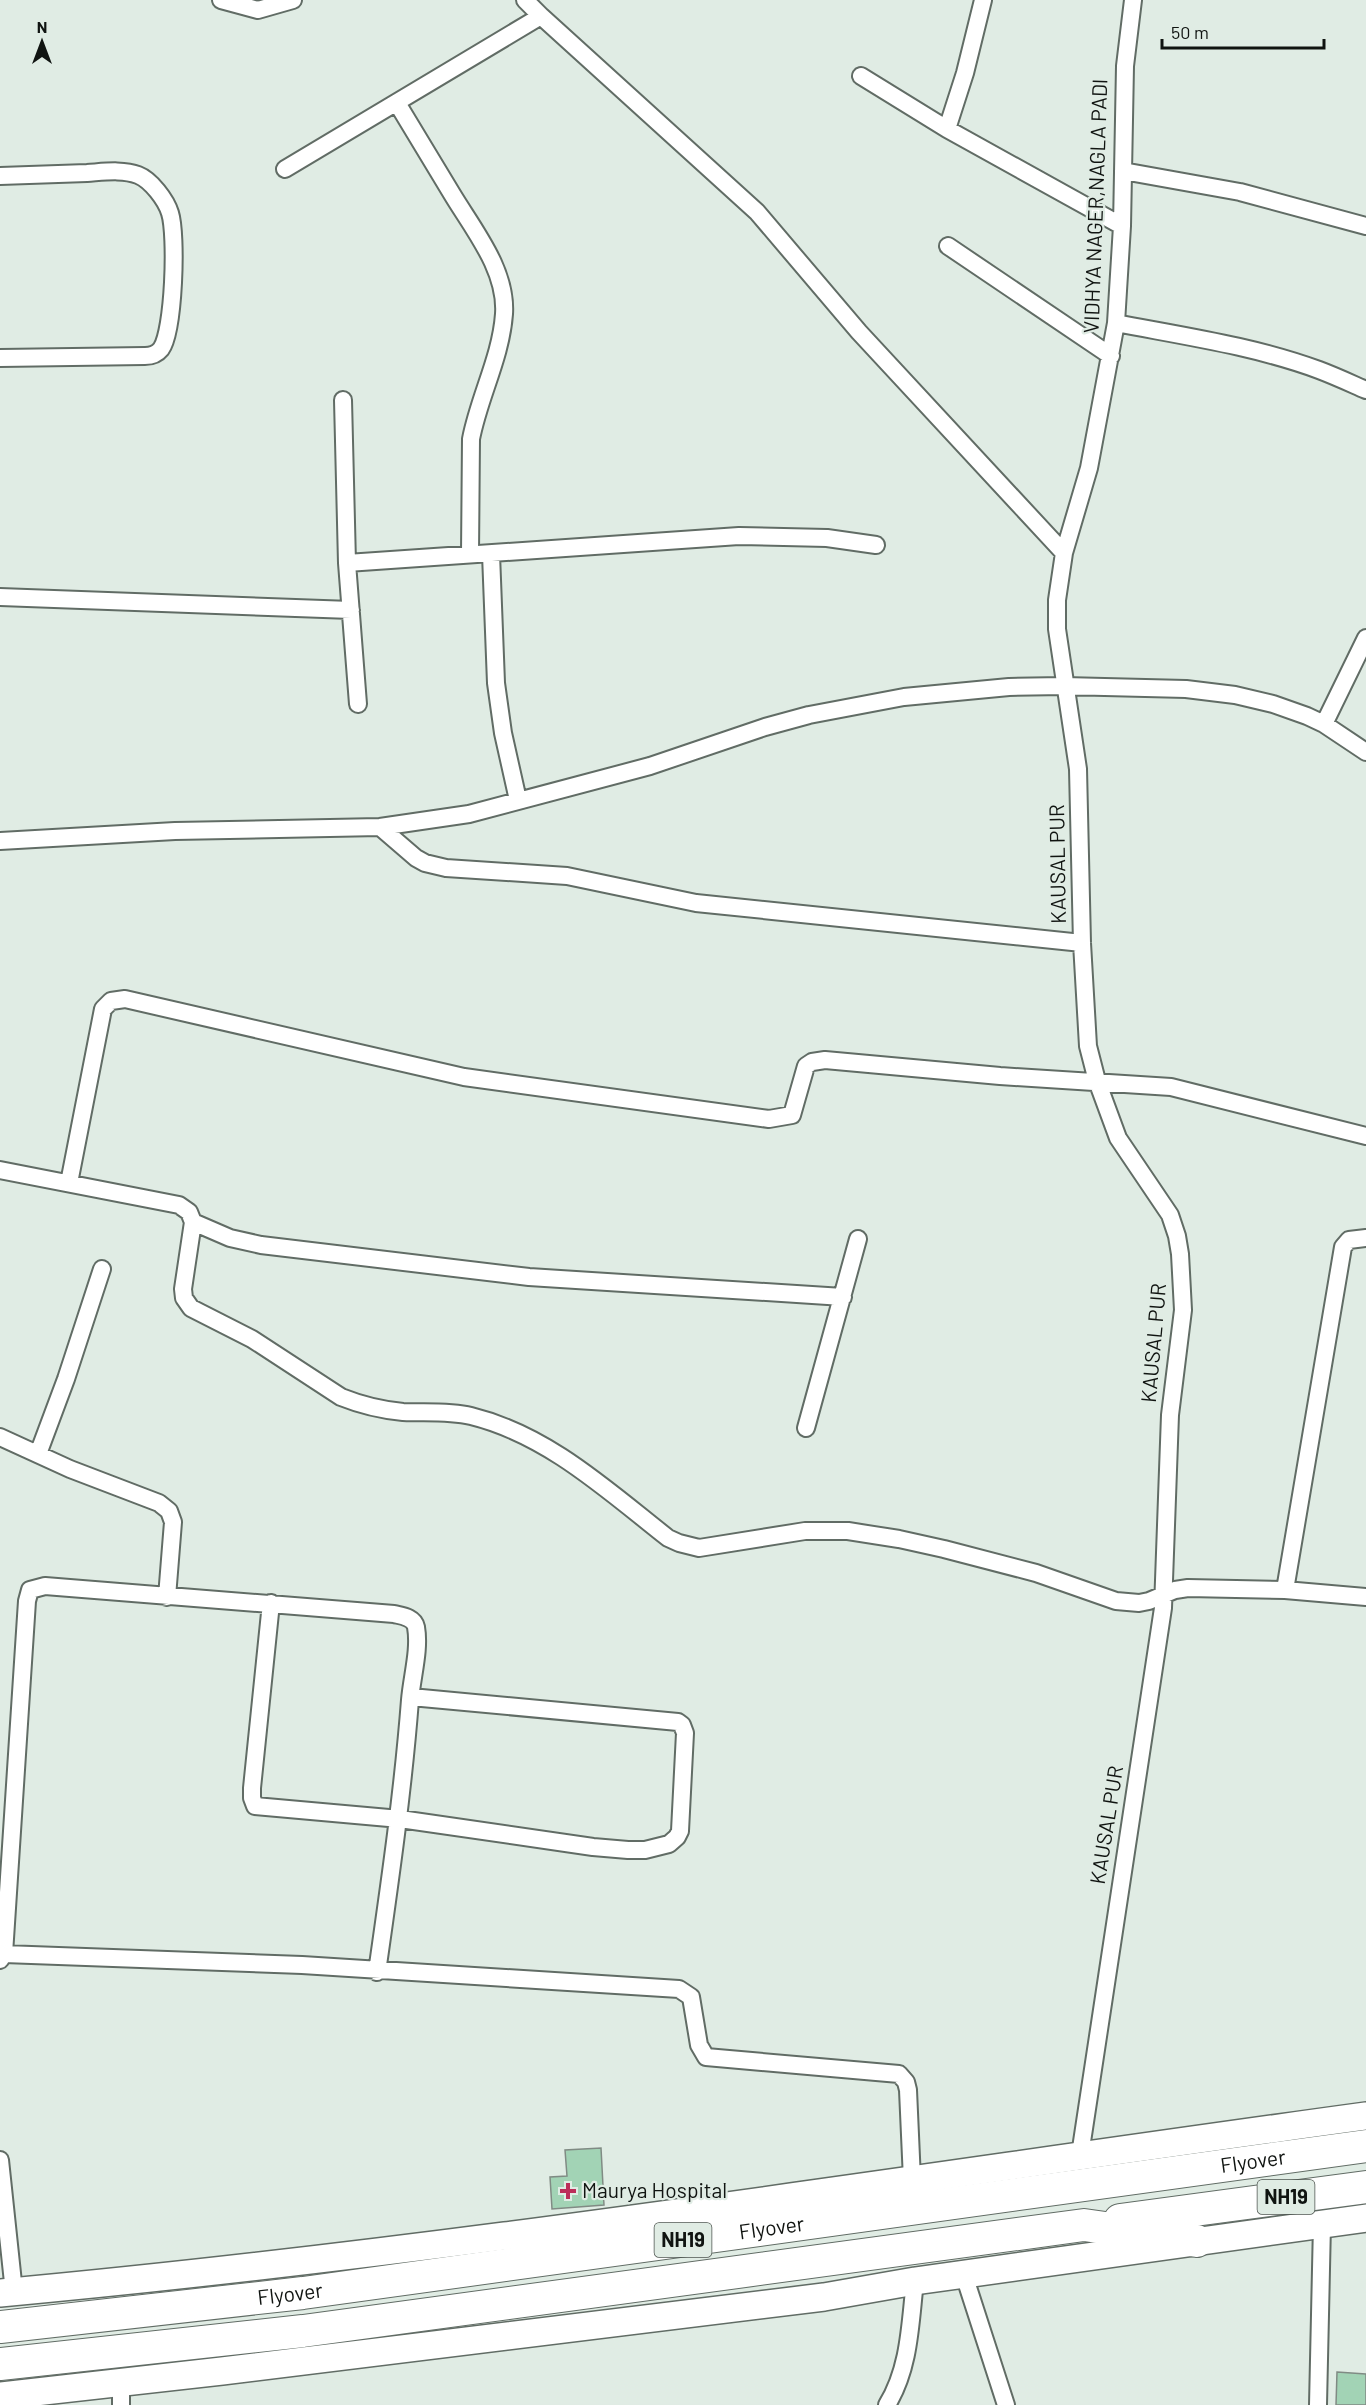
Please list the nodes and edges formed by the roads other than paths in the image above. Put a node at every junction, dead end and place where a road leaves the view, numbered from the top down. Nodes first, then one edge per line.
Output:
1 (221, 0) edge
2 (292, 0) edge
3 (525, 0) edge
4 (983, 0) edge
5 (1133, 0) edge
6 (541, 16) junction
7 (861, 76) dead end
8 (397, 103) junction
9 (947, 129) junction
10 (285, 169) dead end
11 (1123, 171) junction
12 (0, 176) edge
13 (1122, 226) junction
14 (1366, 226) edge
15 (948, 246) dead end
16 (1116, 323) junction
17 (1111, 356) junction
18 (0, 358) edge
19 (1366, 390) edge
20 (344, 400) dead end
21 (876, 545) dead end
22 (470, 554) junction
23 (491, 554) junction
24 (1064, 554) junction
25 (347, 563) junction
26 (0, 597) edge
27 (351, 610) junction
28 (1366, 638) edge
29 (1064, 686) junction
30 (358, 704) dead end
31 (1324, 724) junction
32 (1366, 752) edge
33 (518, 800) junction
34 (380, 827) junction
35 (0, 841) edge
36 (1082, 943) junction
37 (1097, 1081) junction
38 (1366, 1136) edge
39 (0, 1170) edge
40 (69, 1183) junction
41 (194, 1222) junction
42 (1366, 1238) edge
43 (858, 1239) dead end
44 (102, 1269) dead end
45 (843, 1297) junction
46 (806, 1428) dead end
47 (0, 1437) edge
48 (38, 1454) junction
49 (1285, 1590) junction
50 (1164, 1594) junction
51 (167, 1596) junction
52 (1366, 1597) edge
53 (271, 1603) junction
54 (411, 1697) junction
55 (400, 1819) junction
56 (2, 1957) edge
57 (377, 1972) junction
58 (1366, 2116) edge
59 (1366, 2146) edge
60 (1080, 2155) junction
61 (0, 2160) edge
62 (912, 2180) junction
63 (1366, 2187) edge
64 (1366, 2218) edge
65 (1083, 2224) junction
66 (1322, 2224) junction
67 (1197, 2241) junction
68 (964, 2275) junction
69 (915, 2281) junction
70 (7, 2292) edge
71 (0, 2327) edge
72 (0, 2364) edge
73 (121, 2394) edge
74 (0, 2396) edge
75 (887, 2405) edge
76 (1006, 2405) edge
77 (1318, 2405) edge

1 - 2 street
3 - 6 street
4 - 9 street
5 - 11 street, VIDHYA NAGER,NAGLA PADI
6 - 8 street
6 - 24 street
7 - 9 street
8 - 10 street
8 - 22 street
9 - 13 street
11 - 13 street, VIDHYA NAGER,NAGLA PADI
11 - 14 street
12 - 18 street
13 - 16 street, VIDHYA NAGER,NAGLA PADI
15 - 17 street
16 - 17 street, VIDHYA NAGER,NAGLA PADI
16 - 19 street
17 - 24 street, VIDHYA NAGER,NAGLA PADI
20 - 25 street
21 - 23 street
22 - 23 street
22 - 25 street
23 - 33 street
24 - 29 street, KAUSAL PUR
25 - 27 street
26 - 27 street
27 - 30 street
28 - 31 street
29 - 31 street
29 - 33 street
29 - 36 street, KAUSAL PUR
31 - 32 street
33 - 34 street
34 - 35 street
34 - 36 street
36 - 37 street, KAUSAL PUR
37 - 38 street
37 - 40 street
37 - 50 street, KAUSAL PUR
39 - 40 street
40 - 41 street
41 - 45 street
41 - 50 street
42 - 49 street
43 - 45 street
44 - 48 street
45 - 46 street
47 - 48 street
48 - 51 street
49 - 50 street
49 - 52 street
50 - 60 street, KAUSAL PUR
51 - 53 street
51 - 56 street
53 - 54 street
53 - 55 street
54 - 55 street
54 - 55 street
55 - 57 street
56 - 57 street
57 - 62 street
58 - 60 main road
59 - 71 highway, Flyover / NH19
60 - 62 main road
61 - 70 street
62 - 70 main road
63 - 65 highway, Flyover / NH19
64 - 66 main road
65 - 67 highway
65 - 72 highway, NH19
66 - 67 main road
66 - 77 street
67 - 68 main road
68 - 69 main road
68 - 76 street
69 - 73 main road
69 - 75 street
73 - 74 main road

